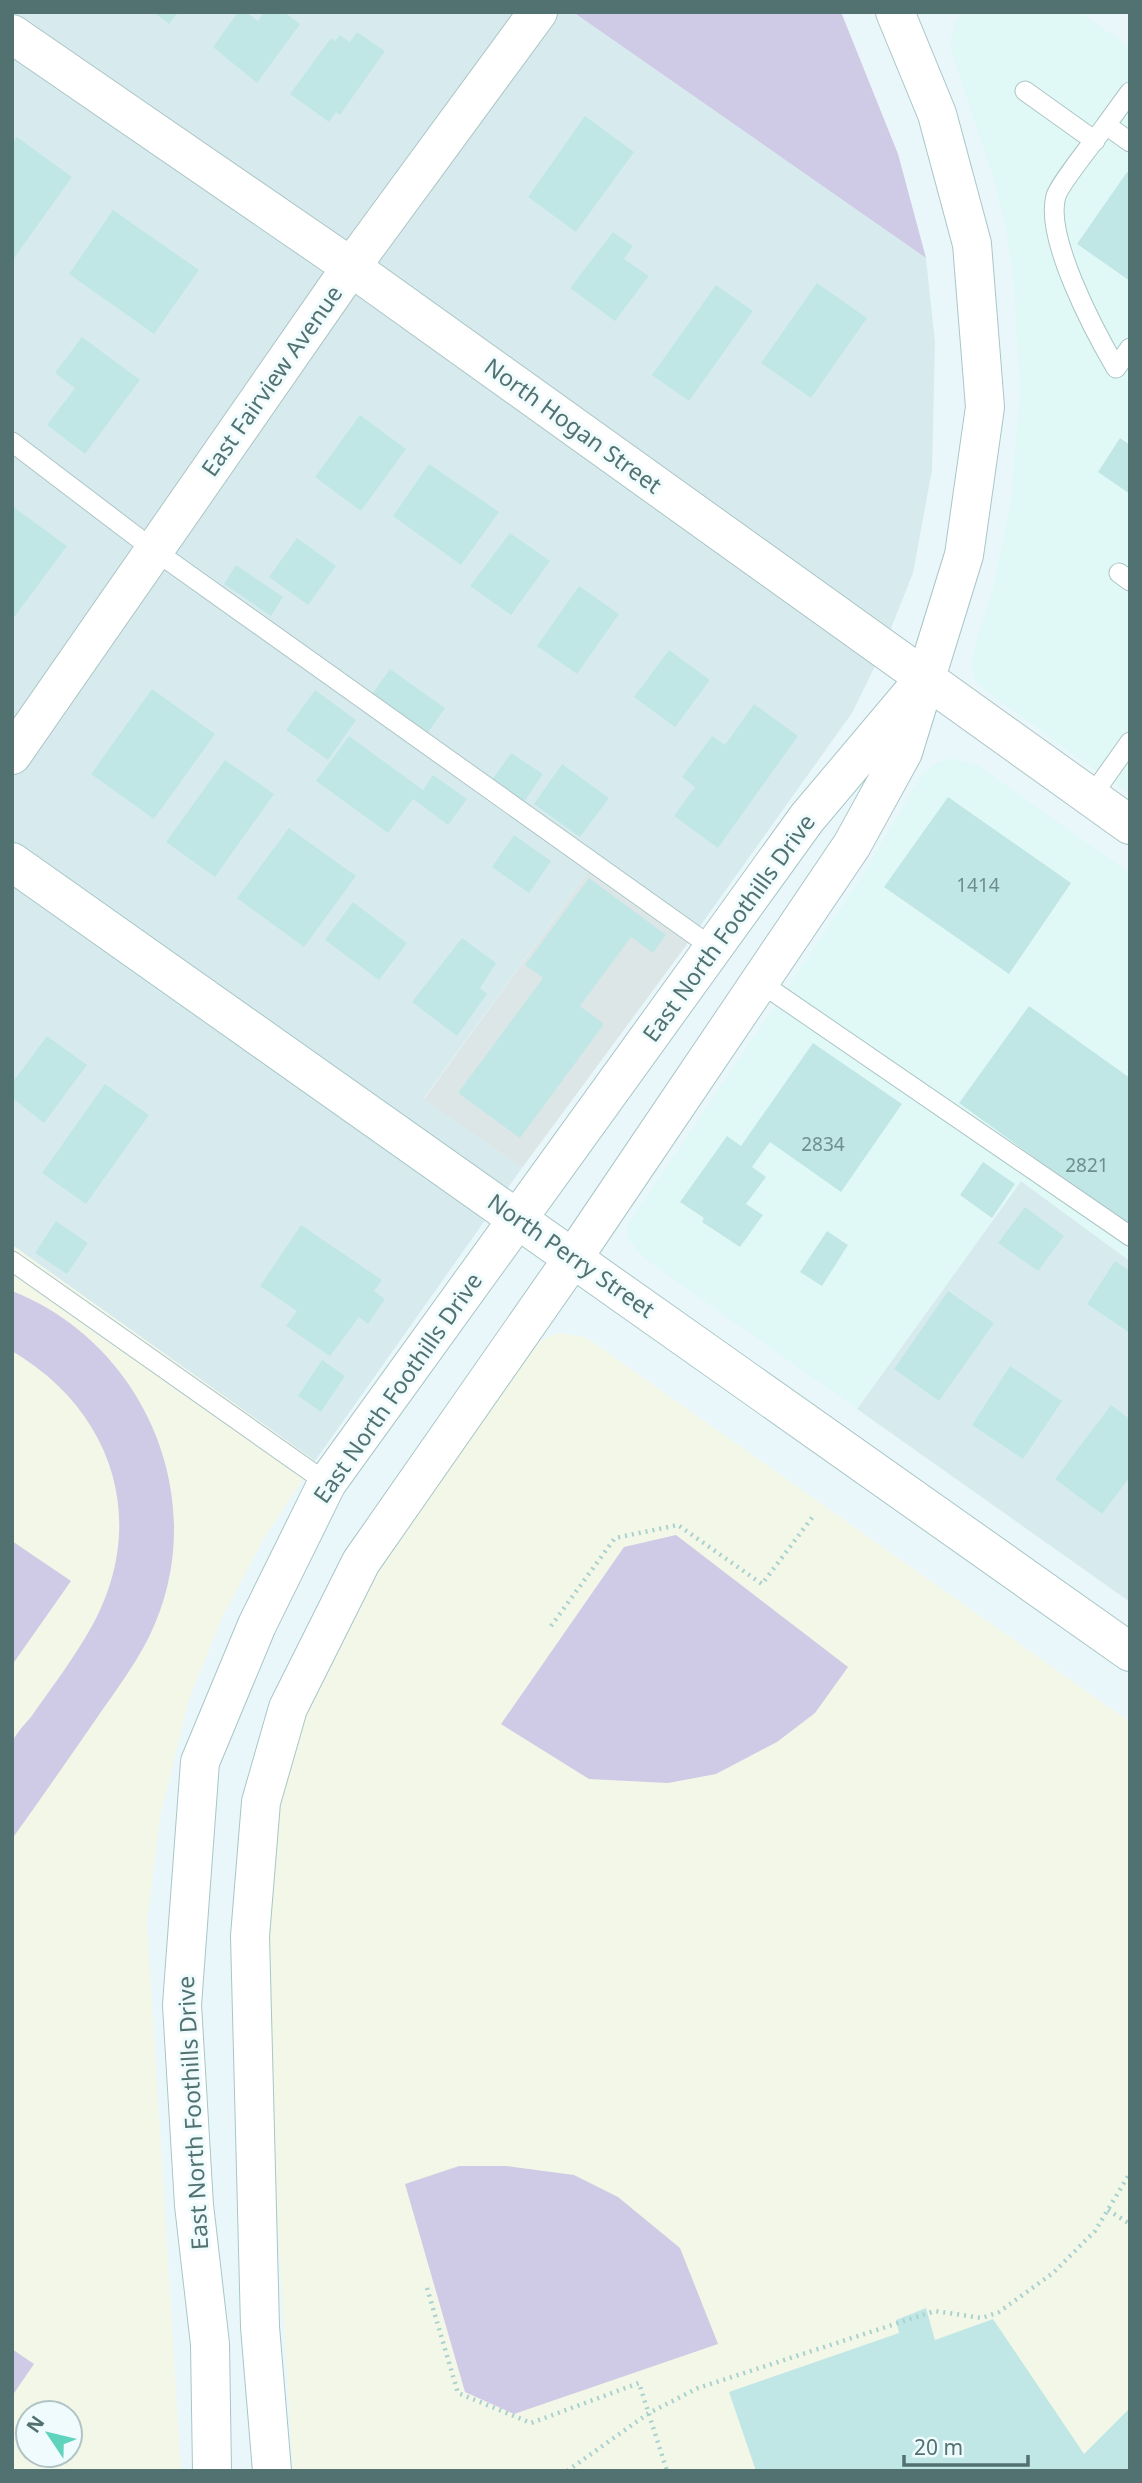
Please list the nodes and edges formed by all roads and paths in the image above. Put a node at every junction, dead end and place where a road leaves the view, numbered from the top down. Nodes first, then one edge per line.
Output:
1 (538, 12) edge
2 (895, 12) edge
3 (12, 34) edge
4 (1025, 91) dead end
5 (1130, 92) edge
6 (1101, 133) junction
7 (1130, 142) edge
8 (351, 267) junction
9 (1130, 348) edge
10 (12, 442) edge
11 (154, 550) junction
12 (924, 679) junction
13 (1130, 742) edge
14 (12, 755) edge
15 (1091, 797) junction
16 (1130, 825) edge
17 (12, 862) edge
18 (713, 948) junction
19 (761, 983) junction
20 (517, 1218) junction
21 (1130, 1236) edge
22 (573, 1258) junction
23 (12, 1261) edge
24 (327, 1483) junction
25 (814, 1515) dead end
26 (551, 1626) dead end
27 (1130, 1652) edge
28 (1130, 2173) edge
29 (1108, 2210) junction
30 (1130, 2224) edge
31 (427, 2288) dead end
32 (649, 2413) junction
33 (212, 2471) edge
34 (272, 2471) edge
35 (567, 2471) edge
36 (667, 2471) edge

1 - 8 main road, East Fairview Avenue
2 - 12 main road, East North Foothills Drive
3 - 8 main road, North Hogan Street
4 - 6 lane
5 - 6 lane
6 - 7 lane
6 - 9 lane
8 - 11 main road, East Fairview Avenue
8 - 12 main road, North Hogan Street
10 - 11 lane
11 - 14 main road, East Fairview Avenue
11 - 18 lane
12 - 15 main road, North Hogan Street
12 - 18 main road, East North Foothills Drive
12 - 19 main road, East North Foothills Drive
13 - 15 lane
15 - 16 main road, North Hogan Street
17 - 20 main road, North Perry Street
18 - 20 main road, East North Foothills Drive
19 - 21 lane
19 - 22 main road, East North Foothills Drive
20 - 22 main road, North Perry Street
20 - 24 main road, East North Foothills Drive
22 - 27 main road, North Perry Street
22 - 34 main road, East North Foothills Drive
23 - 24 lane
24 - 33 main road, East North Foothills Drive
25 - 26 path
28 - 29 path
29 - 30 path
29 - 32 path
31 - 32 path
32 - 35 path
32 - 36 path

